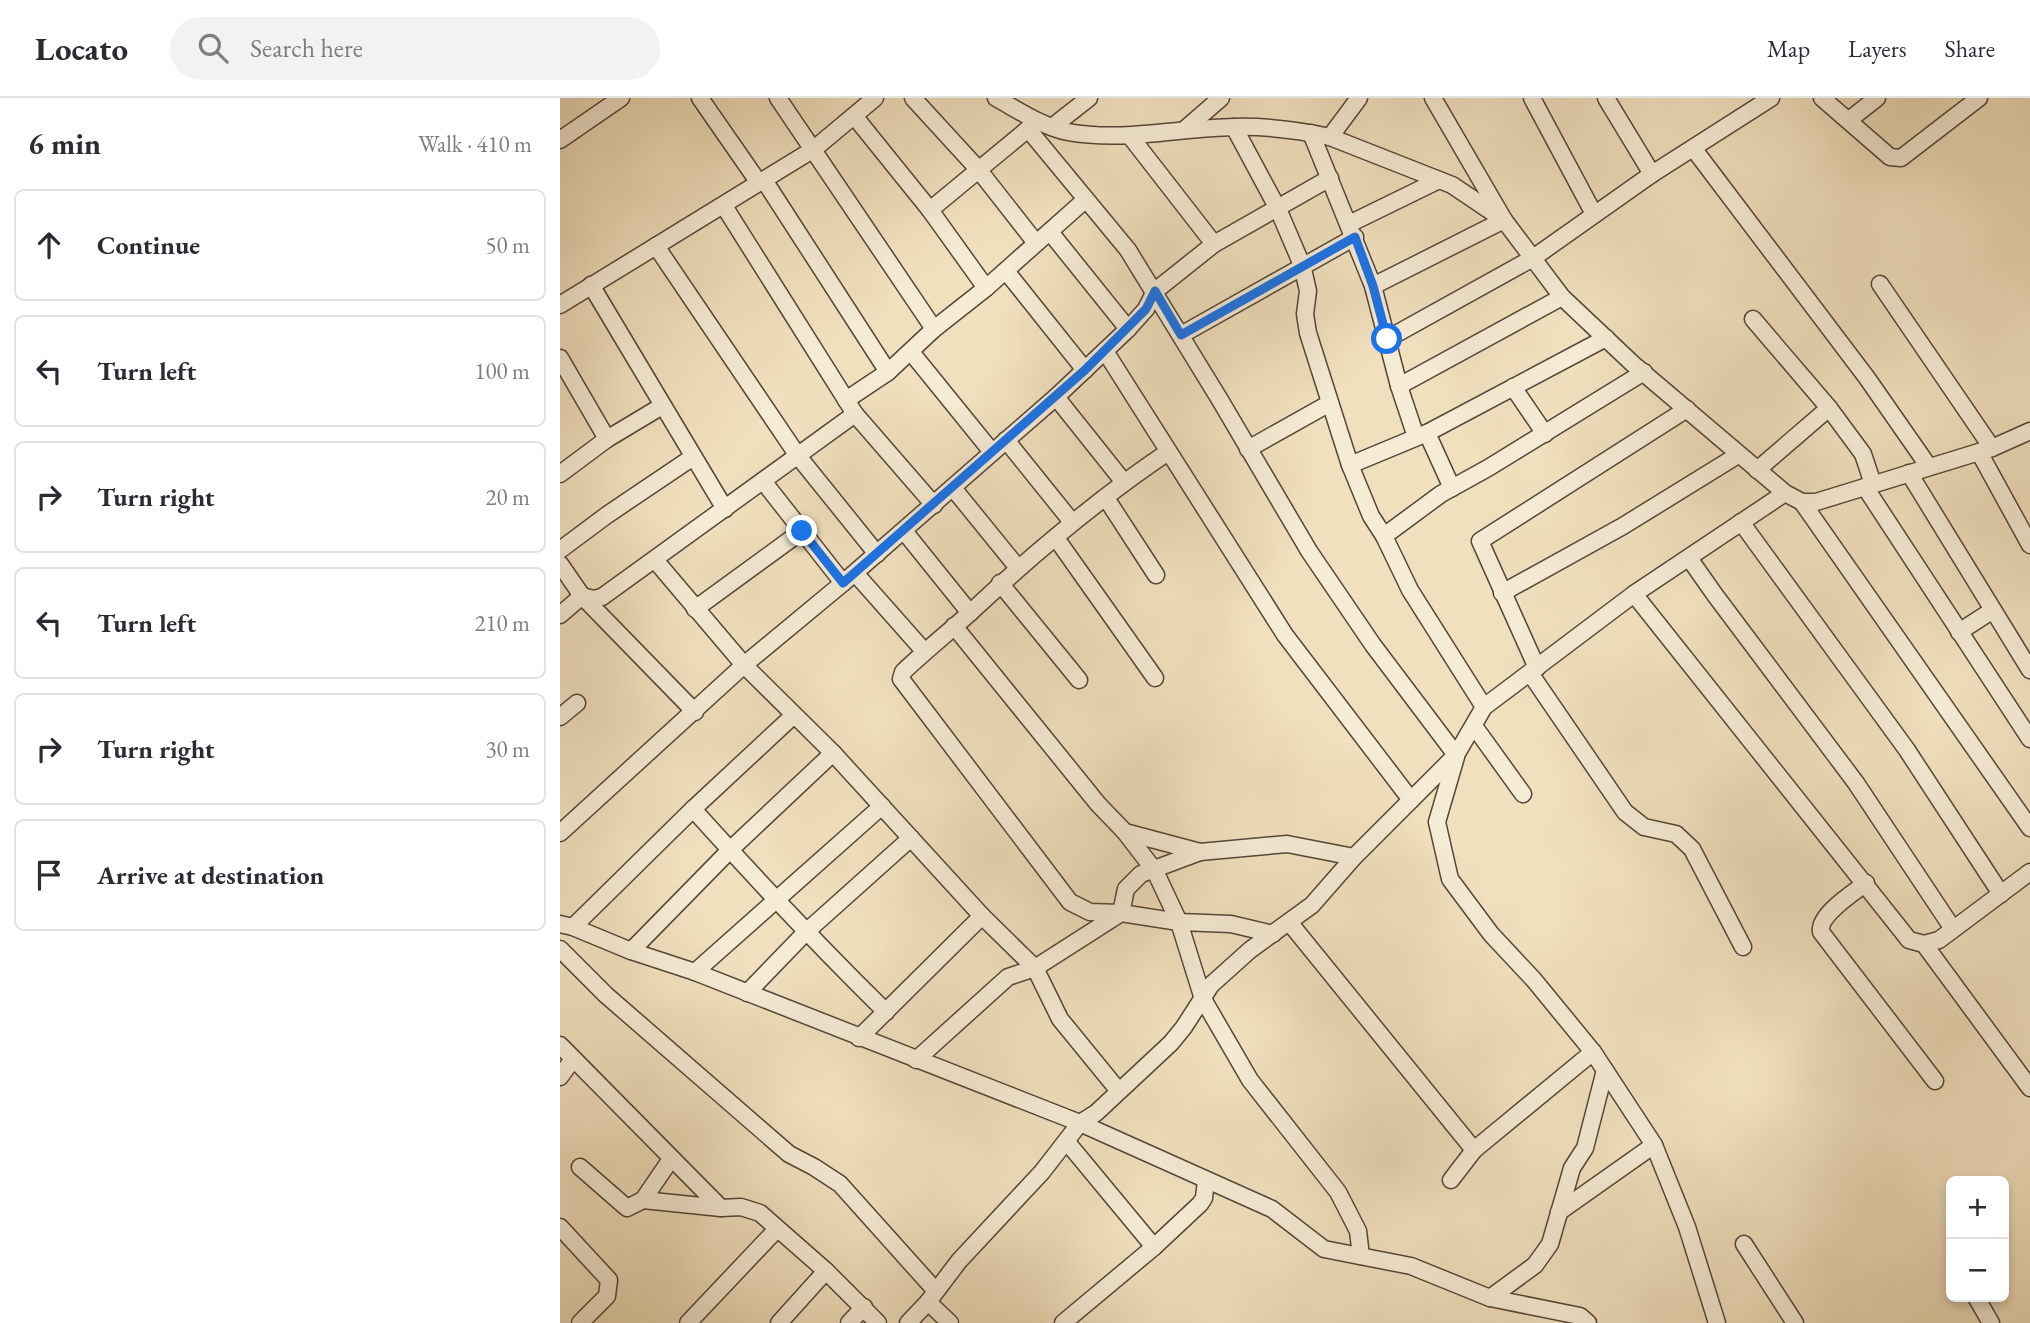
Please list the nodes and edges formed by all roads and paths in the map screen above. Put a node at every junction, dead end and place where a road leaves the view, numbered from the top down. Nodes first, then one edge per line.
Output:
1 (621, 98) edge
2 (700, 98) edge
3 (778, 98) edge
4 (913, 98) edge
5 (996, 98) edge
6 (1089, 98) edge
7 (1221, 98) edge
8 (1359, 98) edge
9 (1433, 98) edge
10 (1532, 98) edge
11 (1606, 98) edge
12 (1771, 98) edge
13 (1822, 98) edge
14 (1877, 98) edge
15 (1979, 98) edge
16 (869, 100) edge
17 (855, 117) junction
18 (1849, 120) junction
19 (1032, 124) junction
20 (1052, 127) junction
21 (1234, 127) junction
22 (1184, 130) junction
23 (1311, 133) junction
24 (1130, 135) junction
25 (1330, 137) junction
26 (560, 140) edge
27 (1693, 148) junction
28 (814, 149) junction
29 (978, 169) junction
30 (1652, 174) junction
31 (1331, 178) junction
32 (1439, 180) junction
33 (762, 182) junction
34 (1085, 200) junction
35 (724, 206) junction
36 (1278, 209) junction
37 (930, 210) junction
38 (1594, 214) junction
39 (1504, 220) junction
40 (1352, 230) junction
41 (1050, 232) junction
42 (1036, 243) junction
43 (1214, 244) junction
44 (656, 246) junction
45 (1533, 258) junction
46 (1302, 265) junction
47 (1006, 271) junction
48 (1880, 284) dead end
49 (591, 285) junction
50 (1373, 286) junction
51 (986, 288) junction
52 (1155, 291) junction
53 (1562, 297) junction
54 (560, 305) edge
55 (1753, 319) dead end
56 (934, 329) junction
57 (1128, 329) junction
58 (1181, 335) junction
59 (1606, 338) junction
60 (1387, 339) junction
61 (1105, 351) junction
62 (911, 352) junction
63 (560, 358) edge
64 (1085, 370) junction
65 (888, 372) junction
66 (1644, 372) junction
67 (1399, 386) junction
68 (1513, 387) junction
69 (1056, 397) junction
70 (1330, 403) junction
71 (662, 406) junction
72 (851, 407) junction
73 (1829, 408) junction
74 (1686, 409) junction
75 (2030, 430) edge
76 (1545, 434) junction
77 (1422, 435) junction
78 (607, 439) junction
79 (1006, 440) junction
80 (1248, 449) junction
81 (1985, 450) junction
82 (992, 452) junction
83 (1168, 452) junction
84 (1738, 455) junction
85 (798, 456) junction
86 (693, 457) junction
87 (1350, 466) junction
88 (1929, 467) junction
89 (1757, 470) junction
90 (1909, 473) junction
91 (560, 474) edge
92 (763, 481) junction
93 (1123, 481) junction
94 (1869, 486) junction
95 (953, 488) junction
96 (1452, 488) junction
97 (1785, 493) junction
98 (1106, 498) junction
99 (1802, 502) junction
100 (934, 505) junction
101 (725, 509) junction
102 (1072, 522) junction
103 (1741, 522) junction
104 (802, 531) junction
105 (904, 531) junction
106 (1384, 536) junction
107 (1056, 538) junction
108 (2030, 545) edge
109 (560, 550) edge
110 (877, 554) junction
111 (1689, 558) junction
112 (655, 560) junction
113 (560, 564) edge
114 (1018, 568) junction
115 (1156, 575) dead end
116 (849, 578) junction
117 (1000, 583) junction
118 (1502, 593) junction
119 (1634, 594) junction
120 (582, 596) junction
121 (695, 609) junction
122 (1993, 610) junction
123 (970, 613) junction
124 (560, 614) edge
125 (954, 626) junction
126 (1959, 632) junction
127 (924, 651) junction
128 (744, 665) junction
129 (2030, 670) edge
130 (1533, 671) junction
131 (1155, 678) dead end
132 (1079, 680) dead end
133 (577, 703) dead end
134 (1484, 707) junction
135 (695, 712) junction
136 (794, 715) junction
137 (560, 717) edge
138 (1474, 726) junction
139 (2030, 739) edge
140 (833, 753) junction
141 (1457, 755) junction
142 (1523, 794) dead end
143 (1411, 800) junction
144 (882, 806) junction
145 (693, 808) junction
146 (2030, 828) edge
147 (1125, 832) junction
148 (560, 833) edge
149 (911, 838) junction
150 (730, 850) junction
151 (1200, 852) junction
152 (1354, 857) junction
153 (1155, 871) junction
154 (2030, 872) edge
155 (1866, 883) junction
156 (2001, 894) junction
157 (778, 899) junction
158 (1121, 913) junction
159 (982, 916) junction
160 (1179, 922) junction
161 (1289, 922) junction
162 (566, 925) edge
163 (1953, 929) junction
164 (806, 932) junction
165 (1273, 934) junction
166 (1924, 944) junction
167 (1743, 947) dead end
168 (560, 949) edge
169 (631, 951) junction
170 (1035, 968) junction
171 (695, 972) junction
172 (747, 993) junction
173 (1203, 999) junction
174 (886, 1012) junction
175 (859, 1038) junction
176 (560, 1045) edge
177 (1593, 1052) junction
178 (573, 1059) junction
179 (916, 1060) junction
180 (1605, 1070) junction
181 (560, 1077) edge
182 (1936, 1081) dead end
183 (2030, 1088) edge
184 (1118, 1090) junction
185 (1080, 1123) junction
186 (1067, 1142) junction
187 (1654, 1145) junction
188 (1474, 1150) junction
189 (671, 1158) junction
190 (580, 1167) dead end
191 (1206, 1180) junction
192 (1451, 1180) dead end
193 (643, 1200) junction
194 (720, 1208) junction
195 (1559, 1212) junction
196 (560, 1227) edge
197 (777, 1228) junction
198 (1744, 1244) dead end
199 (1154, 1247) junction
200 (1361, 1256) junction
201 (826, 1270) junction
202 (932, 1296) junction
203 (1490, 1298) junction
204 (1979, 1302) edge
205 (864, 1307) junction
206 (580, 1323) edge
207 (688, 1323) edge
208 (779, 1323) edge
209 (849, 1323) edge
210 (878, 1323) edge
211 (908, 1323) edge
212 (950, 1323) edge
213 (1063, 1323) edge
214 (1588, 1323) edge
215 (1717, 1323) edge
216 (1795, 1323) edge
217 (1991, 1323) edge

1 - 26 street
2 - 33 street
3 - 28 street
4 - 29 street
5 - 19 street
6 - 20 street
7 - 22 street
8 - 25 street
9 - 39 street
10 - 38 street
11 - 30 street
12 - 27 street
13 - 18 street
14 - 18 street
15 - 18 street
16 - 17 street
17 - 28 street
17 - 37 street
19 - 20 street
19 - 29 street
19 - 34 street
20 - 24 street
21 - 22 street
21 - 23 street
21 - 36 street
22 - 24 street
23 - 25 street
23 - 31 street
24 - 43 street
25 - 32 street
27 - 30 street
27 - 88 street
28 - 33 street
28 - 56 street
29 - 37 street
29 - 42 street
30 - 38 street
31 - 36 street
31 - 40 street
32 - 39 street
32 - 40 street
33 - 35 street
33 - 65 street
34 - 41 street
34 - 52 street
35 - 44 street
35 - 72 street
36 - 43 street
36 - 46 street
37 - 51 street
38 - 45 street
39 - 45 street
39 - 50 street
40 - 46 street
40 - 50 street
41 - 42 street
41 - 57 street
42 - 47 street
43 - 52 street
44 - 49 street
44 - 85 street
45 - 53 street
45 - 60 street
46 - 58 street
46 - 70 street
47 - 51 street
47 - 64 street
48 - 81 street
49 - 54 street
49 - 71 street
50 - 60 street
51 - 56 street
52 - 57 street
52 - 58 street
53 - 59 street
53 - 67 street
55 - 73 street
56 - 62 street
57 - 61 street
58 - 80 street
59 - 66 street
59 - 68 street
60 - 67 street
61 - 64 street
61 - 83 street
62 - 65 street
62 - 82 street
63 - 78 street
64 - 69 street
65 - 72 street
66 - 74 street
66 - 76 street
67 - 77 street
68 - 76 street
68 - 77 street
69 - 79 street
69 - 93 street
70 - 80 street
70 - 87 street
71 - 78 street
71 - 86 street
72 - 85 street
72 - 100 street
73 - 89 street
73 - 94 street
74 - 84 street
74 - 118 street
75 - 81 street
76 - 96 street
77 - 87 street
77 - 96 street
78 - 91 street
79 - 82 street
79 - 102 street
80 - 141 street
81 - 88 street
81 - 108 street
82 - 95 street
83 - 93 street
83 - 143 street
84 - 89 street
84 - 118 street
85 - 92 street
85 - 110 street
86 - 101 street
86 - 109 street
87 - 106 street
88 - 90 street
89 - 97 street
90 - 94 street
90 - 122 street
92 - 101 street
92 - 104 street
93 - 98 street
94 - 99 street
94 - 126 street
95 - 100 street
95 - 114 street
96 - 106 street
97 - 99 street
97 - 103 street
98 - 102 street
98 - 115 street
99 - 146 street
100 - 105 street
101 - 112 street
102 - 107 street
103 - 111 street
103 - 156 street
104 - 116 street
104 - 121 street
105 - 110 street
105 - 123 street
106 - 134 street
107 - 114 street
107 - 131 street
110 - 116 street
111 - 119 street
111 - 163 street
112 - 120 street
112 - 121 street
113 - 120 street
114 - 117 street
116 - 127 street
116 - 128 street
117 - 123 street
117 - 132 street
118 - 130 street
119 - 130 street
119 - 155 street
120 - 124 street
120 - 135 street
121 - 128 street
122 - 126 street
122 - 129 street
123 - 125 street
125 - 127 street
125 - 147 street
126 - 139 street
127 - 158 street
128 - 135 street
128 - 136 street
130 - 134 street
130 - 167 street
133 - 137 street
134 - 138 street
135 - 148 street
136 - 140 street
136 - 145 street
138 - 141 street
138 - 142 street
140 - 144 street
140 - 150 street
141 - 143 street
141 - 177 street
143 - 152 street
144 - 149 street
144 - 157 street
145 - 150 street
145 - 162 street
147 - 151 street
147 - 153 street
149 - 159 street
149 - 164 street
150 - 157 street
150 - 169 street
151 - 152 street
151 - 153 street
152 - 161 street
153 - 158 street
153 - 160 street
154 - 156 street
155 - 166 street
155 - 182 street
156 - 163 street
157 - 164 street
157 - 171 street
158 - 160 street
158 - 170 street
159 - 170 street
159 - 174 street
160 - 165 street
160 - 173 street
161 - 165 street
161 - 188 street
162 - 169 street
163 - 166 street
164 - 172 street
164 - 174 street
165 - 173 street
166 - 183 street
168 - 202 street
169 - 171 street
170 - 179 street
170 - 184 street
171 - 172 street
172 - 175 street
173 - 184 street
173 - 200 street
174 - 175 street
175 - 179 street
176 - 178 street
177 - 180 street
177 - 188 street
178 - 181 street
178 - 189 street
179 - 185 street
180 - 187 street
180 - 195 street
184 - 185 street
185 - 186 street
185 - 191 street
186 - 199 street
186 - 202 street
187 - 195 street
187 - 215 street
188 - 192 street
189 - 193 street
189 - 194 street
190 - 193 street
191 - 199 street
191 - 200 street
193 - 194 street
194 - 197 street
195 - 203 street
196 - 206 street
197 - 201 street
197 - 207 street
198 - 216 street
199 - 213 street
200 - 203 street
201 - 205 street
201 - 208 street
202 - 211 street
202 - 212 street
203 - 214 street
204 - 217 street
205 - 209 street
205 - 210 street

